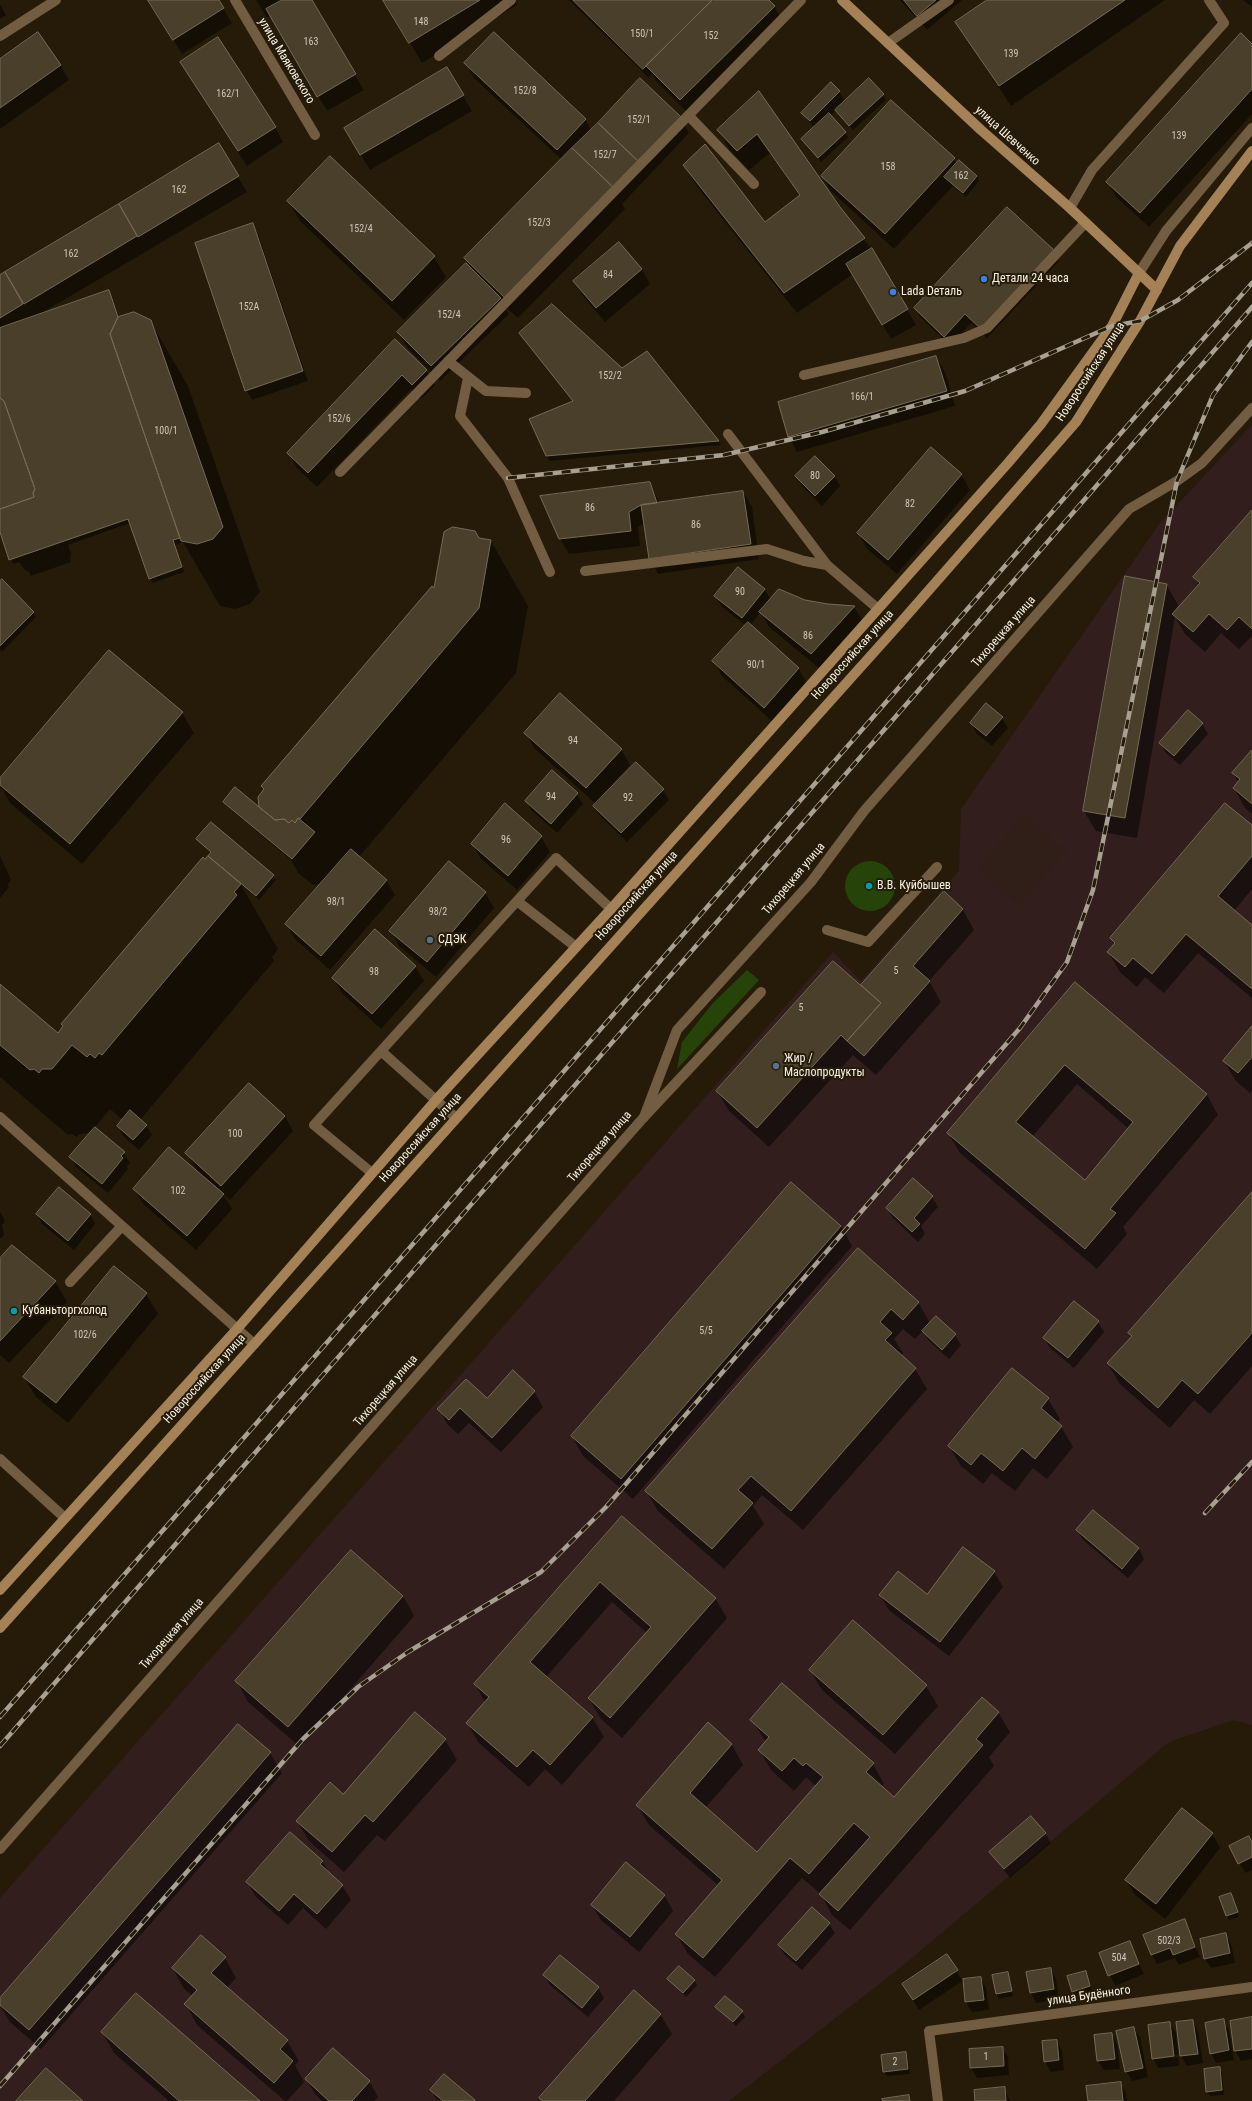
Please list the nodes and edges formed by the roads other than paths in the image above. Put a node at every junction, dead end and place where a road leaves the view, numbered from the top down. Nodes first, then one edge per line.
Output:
1 (56, 0) edge
2 (235, 0) edge
3 (511, 0) edge
4 (801, 0) edge
5 (842, 0) edge
6 (949, 0) edge
7 (1209, 0) edge
8 (0, 36) edge
9 (888, 43) junction
10 (439, 56) dead end
11 (689, 116) junction
12 (1252, 128) edge
13 (315, 136) dead end
14 (1252, 151) edge
15 (754, 184) dead end
16 (1070, 208) junction
17 (1085, 223) junction
18 (1139, 273) junction
19 (1157, 290) junction
20 (448, 361) junction
21 (804, 375) dead end
22 (468, 378) junction
23 (526, 393) dead end
24 (1252, 408) edge
25 (728, 434) dead end
26 (340, 472) dead end
27 (827, 565) junction
28 (550, 572) dead end
29 (585, 572) dead end
30 (877, 608) junction
31 (937, 867) dead end
32 (517, 902) junction
33 (611, 909) junction
34 (827, 930) dead end
35 (576, 947) junction
36 (761, 992) dead end
37 (381, 1051) junction
38 (436, 1100) junction
39 (0, 1117) edge
40 (644, 1117) junction
41 (456, 1118) junction
42 (372, 1173) junction
43 (122, 1226) junction
44 (70, 1282) dead end
45 (237, 1329) junction
46 (254, 1344) junction
47 (0, 1459) edge
48 (65, 1518) junction
49 (0, 1590) edge
50 (0, 1628) edge
51 (0, 1849) edge
52 (1252, 1987) edge
53 (938, 2101) edge

1 - 8 street
2 - 13 street, улица Маяковского
3 - 10 street
4 - 11 street
5 - 9 main road, улица Шевченко
6 - 9 street
7 - 16 street
9 - 16 main road, улица Шевченко
11 - 15 street
11 - 20 street
12 - 18 street, Новороссийская улица
14 - 19 main road, Новороссийская улица
16 - 17 main road, улица Шевченко
17 - 18 main road, улица Шевченко
17 - 21 street
18 - 19 main road, улица Шевченко
18 - 30 main road, Новороссийская улица
19 - 41 main road, Новороссийская улица
20 - 22 street
20 - 26 street
22 - 23 street
22 - 28 street
24 - 40 street, Тихорецкая улица
25 - 27 street
27 - 29 street
27 - 30 street
30 - 33 main road, Новороссийская улица
31 - 34 street
32 - 33 street
32 - 35 street
32 - 37 street
33 - 35 main road, Новороссийская улица
35 - 38 main road, Новороссийская улица
36 - 40 street
37 - 38 street
37 - 42 street
38 - 41 street
38 - 42 main road, Новороссийская улица
39 - 43 street
40 - 51 street, Тихорецкая улица
41 - 46 main road, Новороссийская улица
42 - 45 main road, Новороссийская улица
43 - 44 street
43 - 45 street
45 - 46 street
45 - 48 main road, Новороссийская улица
46 - 50 main road, Новороссийская улица
47 - 48 street
48 - 49 main road, Новороссийская улица
52 - 53 street, улица Будённого

